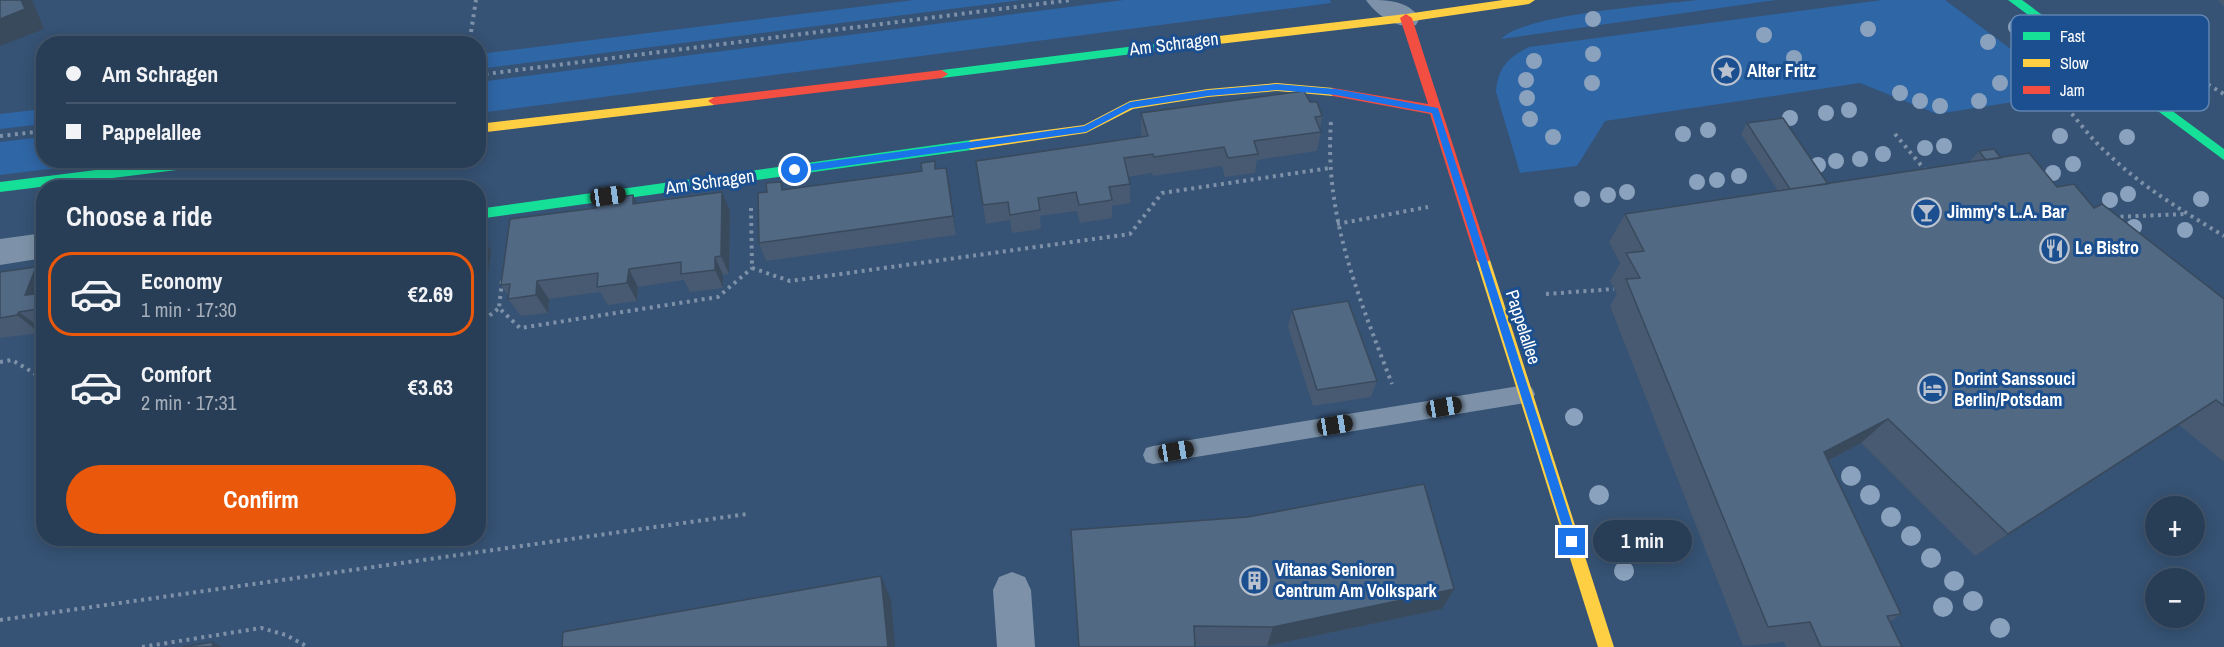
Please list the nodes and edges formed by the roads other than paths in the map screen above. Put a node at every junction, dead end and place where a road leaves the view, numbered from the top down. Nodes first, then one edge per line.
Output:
1 (1380, 0) edge
2 (1529, 0) edge
3 (2014, 0) edge
4 (2034, 15) edge
5 (1406, 18) junction
6 (1435, 110) junction
7 (2164, 111) edge
8 (486, 128) edge
9 (2224, 155) edge
10 (153, 168) edge
11 (56, 180) edge
12 (36, 183) edge
13 (0, 187) edge
14 (486, 213) edge
15 (36, 246) edge
16 (0, 252) edge
17 (1525, 394) junction
18 (1153, 455) dead end
19 (1012, 590) dead end
20 (1016, 647) edge
21 (1606, 647) edge

1 - 5 street
2 - 5 street, Am Schragen
3 - 4 street
5 - 6 street, Pappelallee
5 - 8 street, Am Schragen
6 - 14 street, Am Schragen
6 - 17 street, Pappelallee
7 - 9 street
10 - 11 street
12 - 13 street
15 - 16 street
17 - 18 lane
17 - 21 street, Pappelallee
19 - 20 street

